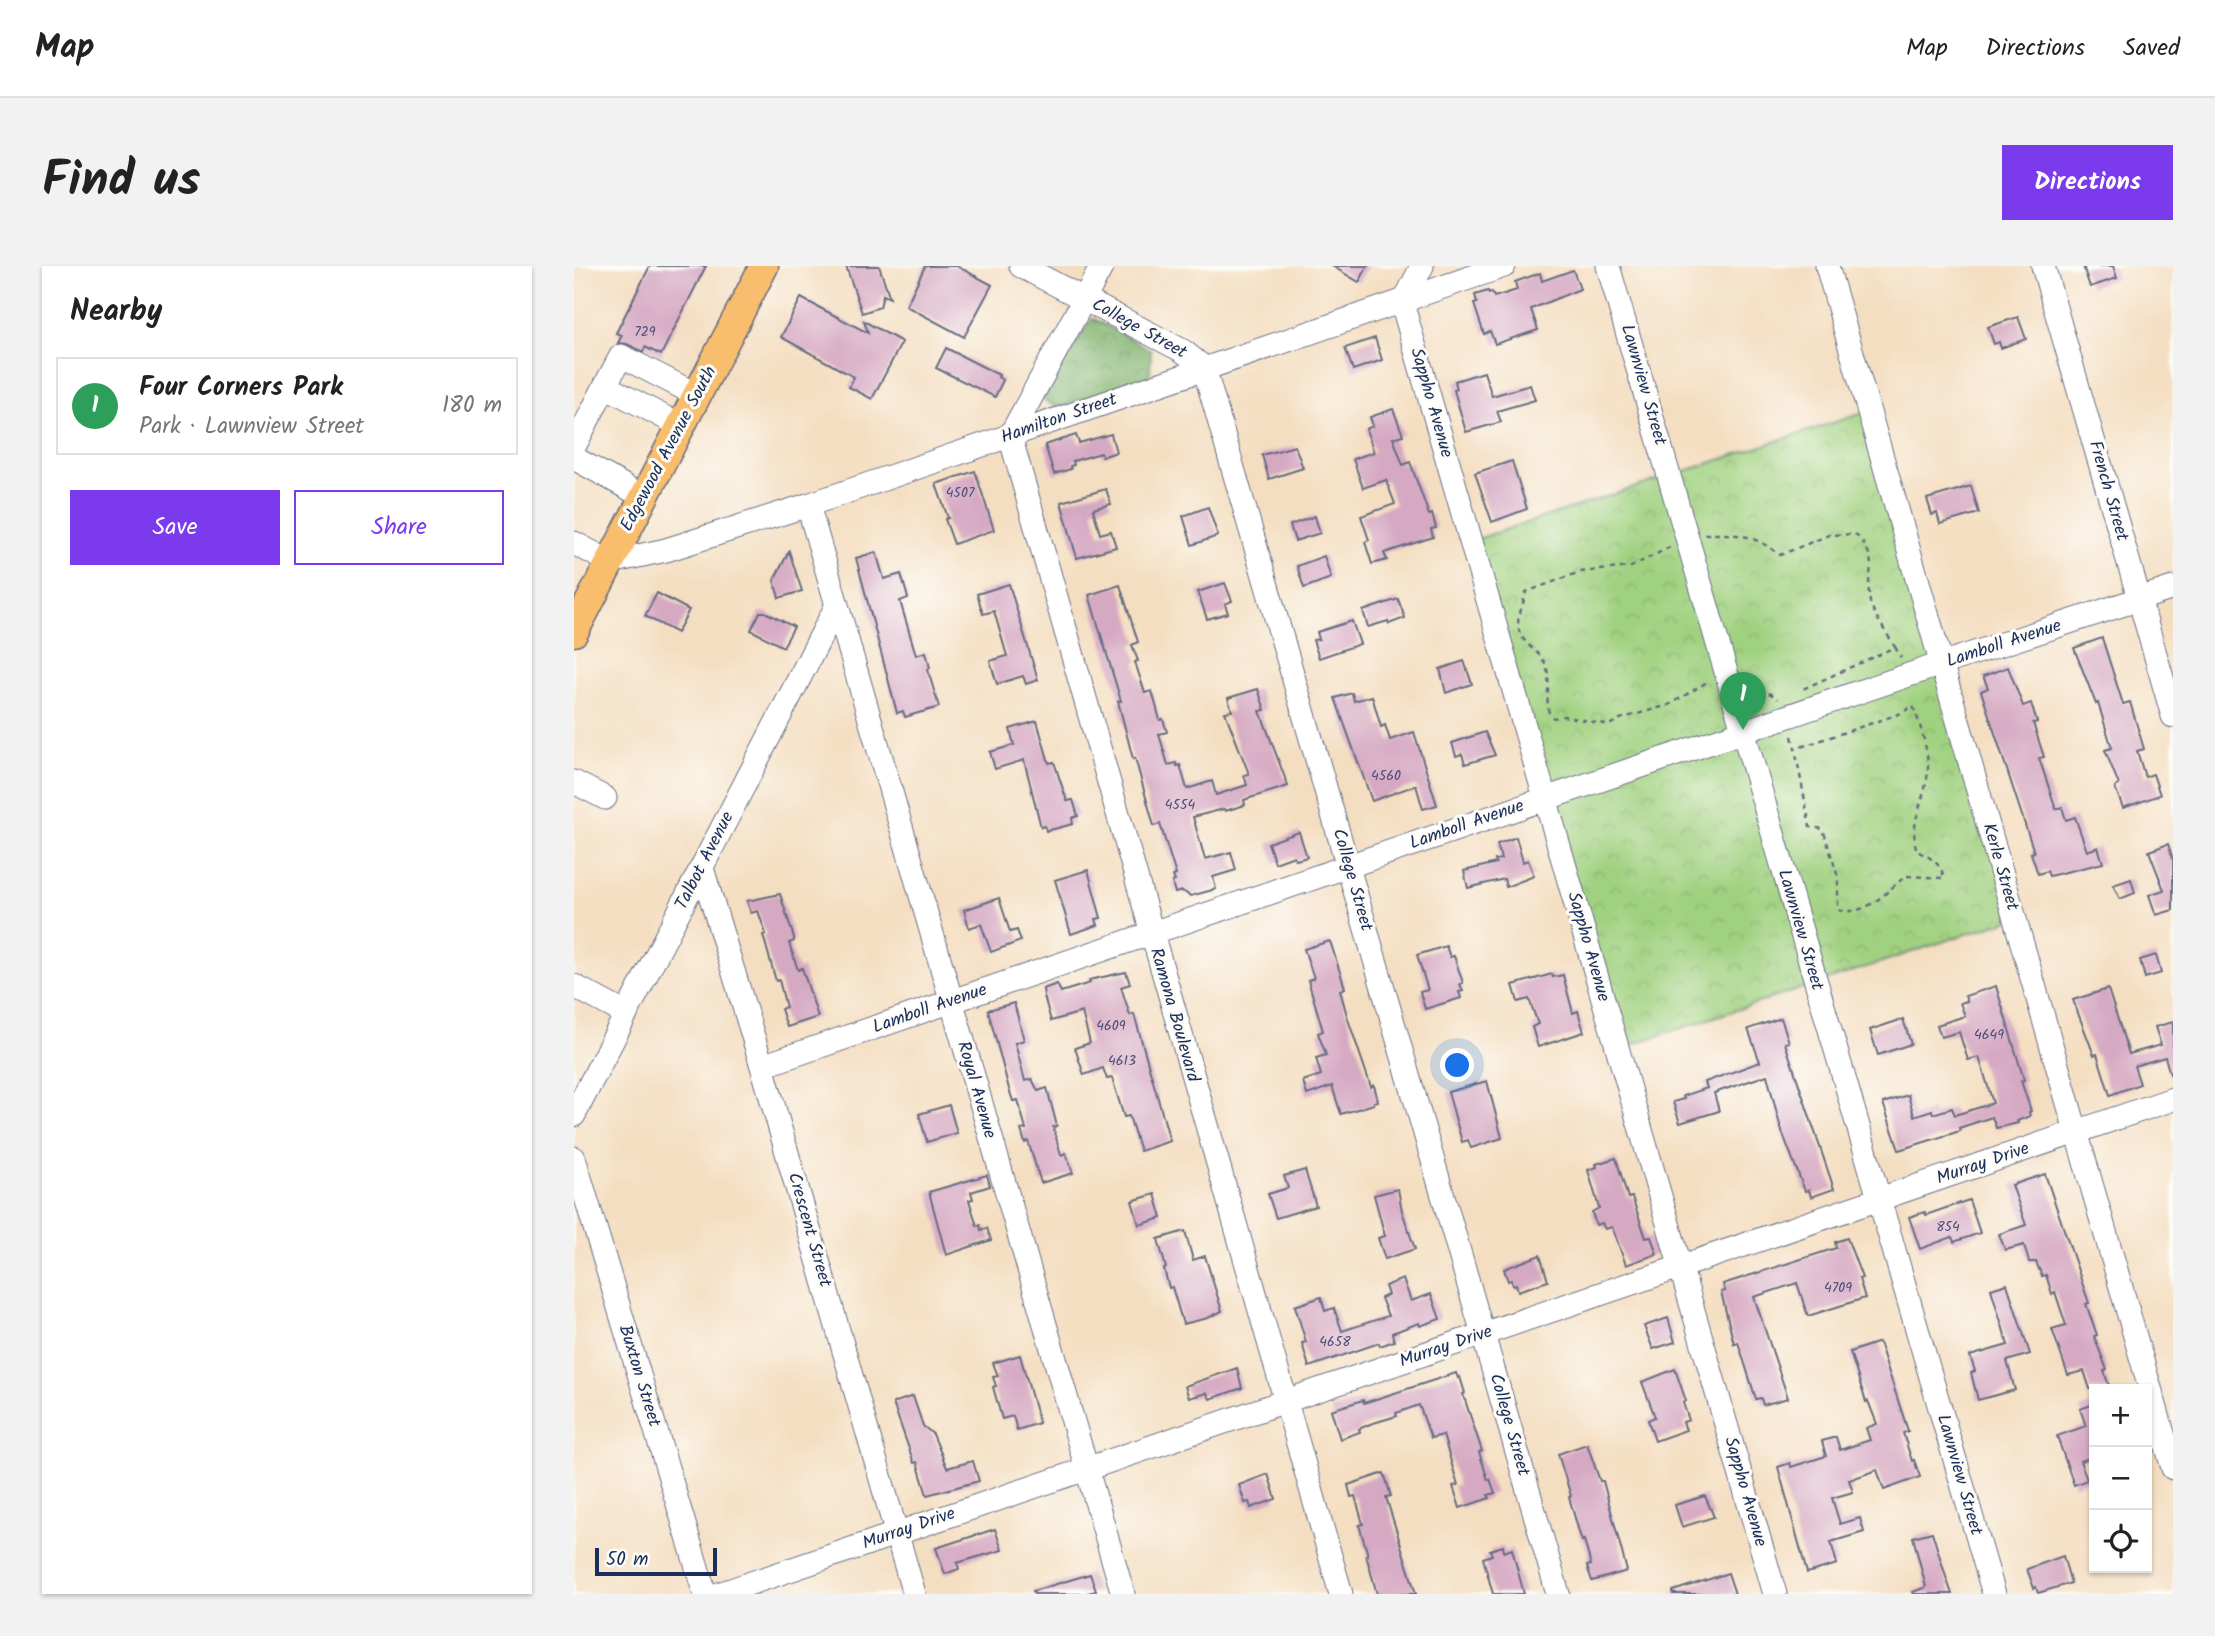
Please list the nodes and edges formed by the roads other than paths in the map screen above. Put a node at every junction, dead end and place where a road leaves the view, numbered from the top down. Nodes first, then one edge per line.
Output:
1 (764, 266) edge
2 (1021, 266) edge
3 (1102, 266) edge
4 (1422, 266) edge
5 (1504, 266) edge
6 (1608, 266) edge
7 (1828, 266) edge
8 (2043, 266) edge
9 (1086, 299) junction
10 (1405, 300) junction
11 (1203, 368) junction
12 (605, 386) junction
13 (697, 395) junction
14 (681, 426) junction
15 (1010, 436) junction
16 (574, 447) edge
17 (574, 458) edge
18 (644, 497) junction
19 (808, 505) junction
20 (574, 544) edge
21 (610, 562) junction
22 (2173, 589) edge
23 (2140, 600) junction
24 (836, 607) junction
25 (574, 632) edge
26 (1941, 664) junction
27 (2173, 716) edge
28 (1743, 731) junction
29 (574, 782) edge
30 (605, 798) dead end
31 (1546, 798) junction
32 (702, 867) junction
33 (1348, 867) junction
34 (1151, 934) junction
35 (574, 986) edge
36 (951, 1002) junction
37 (625, 1014) junction
38 (762, 1066) junction
39 (2173, 1099) edge
40 (574, 1115) edge
41 (2077, 1132) junction
42 (574, 1158) edge
43 (1879, 1200) junction
44 (1680, 1267) junction
45 (1483, 1335) junction
46 (1286, 1401) junction
47 (2173, 1468) edge
48 (1087, 1469) junction
49 (896, 1533) junction
50 (705, 1594) edge
51 (719, 1594) edge
52 (914, 1594) edge
53 (1123, 1594) edge
54 (1341, 1594) edge
55 (1558, 1594) edge
56 (1775, 1594) edge
57 (1994, 1594) edge

1 - 13 main road, Edgewood Avenue South
2 - 9 street, College Street
3 - 9 street
4 - 10 street
5 - 10 street, Hamilton Street
6 - 28 street, Lawnview Street
7 - 26 street, Kerle Street
8 - 23 street, French Street
9 - 11 street, College Street
9 - 15 street
10 - 11 street, Hamilton Street
10 - 31 street, Sappho Avenue
11 - 15 street, Hamilton Street
11 - 33 street, College Street
12 - 13 street
12 - 14 street
12 - 16 street
13 - 14 main road, Edgewood Avenue South
14 - 18 main road, Edgewood Avenue South
15 - 19 street, Hamilton Street
15 - 34 street, Ramona Boulevard
17 - 18 street
18 - 21 main road, Edgewood Avenue South
19 - 21 street, Hamilton Street
19 - 24 street, Royal Avenue
20 - 21 street
21 - 25 main road, Edgewood Avenue South
22 - 23 street, Lamboll Avenue
23 - 26 street, Lamboll Avenue
23 - 27 street, French Street
24 - 32 street, Talbot Avenue
24 - 36 street, Royal Avenue
26 - 28 street, Lamboll Avenue
26 - 41 street, Kerle Street
28 - 31 street, Lamboll Avenue
28 - 43 street, Lawnview Street
29 - 30 street
31 - 33 street, Lamboll Avenue
31 - 44 street, Sappho Avenue
32 - 37 street, Talbot Avenue
32 - 38 street, Crescent Street
33 - 34 street, Lamboll Avenue
33 - 45 street, College Street
34 - 36 street, Lamboll Avenue
34 - 46 street, Ramona Boulevard
35 - 37 street
36 - 38 street, Lamboll Avenue
36 - 48 street, Royal Avenue
37 - 40 street, Talbot Avenue
38 - 49 street, Crescent Street
39 - 41 street, Murray Drive
41 - 43 street, Murray Drive
41 - 47 street, Kerle Street
42 - 50 street, Buxton Street
43 - 44 street, Murray Drive
43 - 57 street, Lawnview Street
44 - 45 street, Murray Drive
44 - 56 street, Sappho Avenue
45 - 46 street, Murray Drive
45 - 55 street, College Street
46 - 48 street, Murray Drive
46 - 54 street, Ramona Boulevard
48 - 49 street, Murray Drive
48 - 53 street, Royal Avenue
49 - 51 street, Murray Drive
49 - 52 street, Crescent Street

